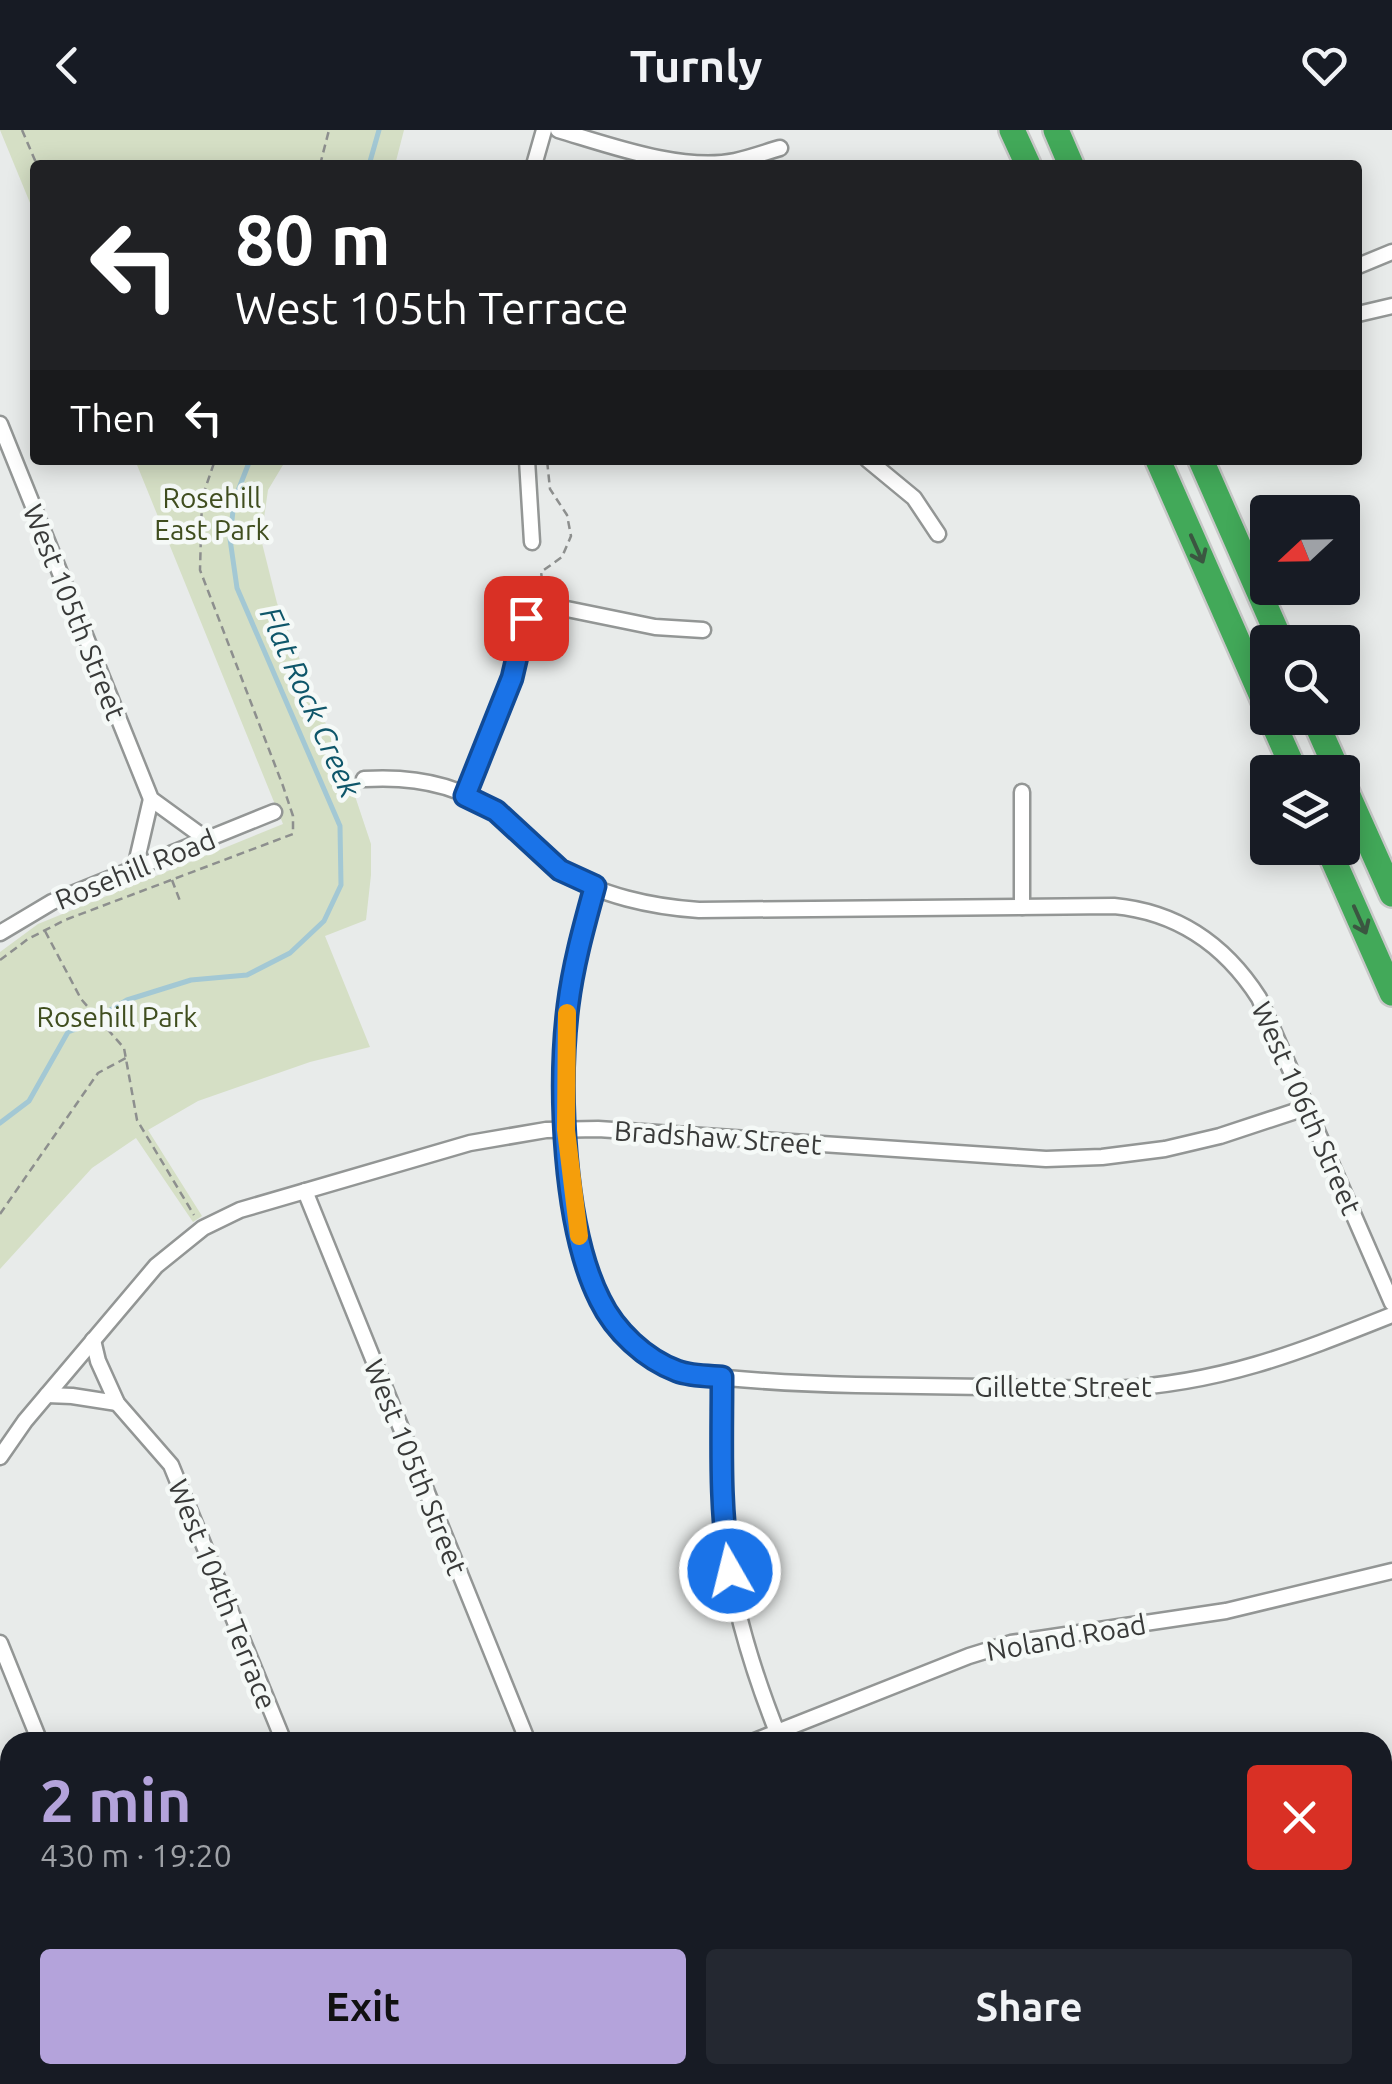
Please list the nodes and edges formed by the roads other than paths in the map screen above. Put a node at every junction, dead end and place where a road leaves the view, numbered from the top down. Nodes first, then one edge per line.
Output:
1 (544, 130) edge
2 (558, 130) edge
3 (1012, 130) edge
4 (1056, 130) edge
5 (780, 148) dead end
6 (535, 160) edge
7 (689, 160) edge
8 (740, 160) edge
9 (1026, 160) edge
10 (1070, 160) edge
11 (1392, 252) edge
12 (1362, 264) edge
13 (1392, 306) edge
14 (1362, 313) edge
15 (0, 424) edge
16 (527, 465) edge
17 (874, 465) edge
18 (1160, 465) edge
19 (1203, 465) edge
20 (938, 534) dead end
21 (532, 542) dead end
22 (1274, 625) edge
23 (703, 630) dead end
24 (1250, 669) edge
25 (364, 779) dead end
26 (1022, 792) dead end
27 (465, 796) junction
28 (151, 799) junction
29 (274, 812) dead end
30 (1360, 822) edge
31 (206, 840) junction
32 (1336, 865) edge
33 (135, 868) junction
34 (595, 886) junction
35 (1392, 894) edge
36 (1022, 907) junction
37 (0, 933) edge
38 (1392, 993) edge
39 (1308, 1107) junction
40 (566, 1130) junction
41 (305, 1191) junction
42 (1392, 1303) edge
43 (1392, 1315) edge
44 (94, 1340) junction
45 (722, 1377) junction
46 (48, 1396) junction
47 (117, 1403) junction
48 (0, 1457) edge
49 (1392, 1571) edge
50 (0, 1643) edge
51 (36, 1732) edge
52 (280, 1732) edge
53 (524, 1732) edge
54 (777, 1732) edge
55 (793, 1732) edge

1 - 6 street
2 - 7 street
3 - 9 highway
4 - 10 highway
5 - 8 street
11 - 12 street
13 - 14 street
15 - 28 street, West 105th Street
16 - 21 street
17 - 20 street
18 -> 24 highway
19 - 22 highway
23 - 27 street
25 - 27 street
26 - 36 street
27 - 34 street
28 - 31 street
28 - 33 street
29 - 31 street, Rosehill Road
30 - 35 highway
31 - 33 street, Rosehill Road
32 -> 38 highway
33 - 37 street, Rosehill Road
34 - 36 street, West 106th Street
34 - 40 street, Gillette Street
36 - 39 street, West 106th Street
39 - 40 street, Bradshaw Street
39 - 42 street, West 106th Street
40 - 41 street, Bradshaw Street
40 - 45 street, Gillette Street
41 - 44 street, Bradshaw Street
41 - 53 street, West 105th Street
43 - 45 street, Gillette Street
44 - 46 street, Bradshaw Street
44 - 47 street, West 104th Terrace
45 - 54 street
46 - 47 street
46 - 48 street, Bradshaw Street
47 - 52 street, West 104th Terrace
49 - 55 street, Noland Road
50 - 51 street

